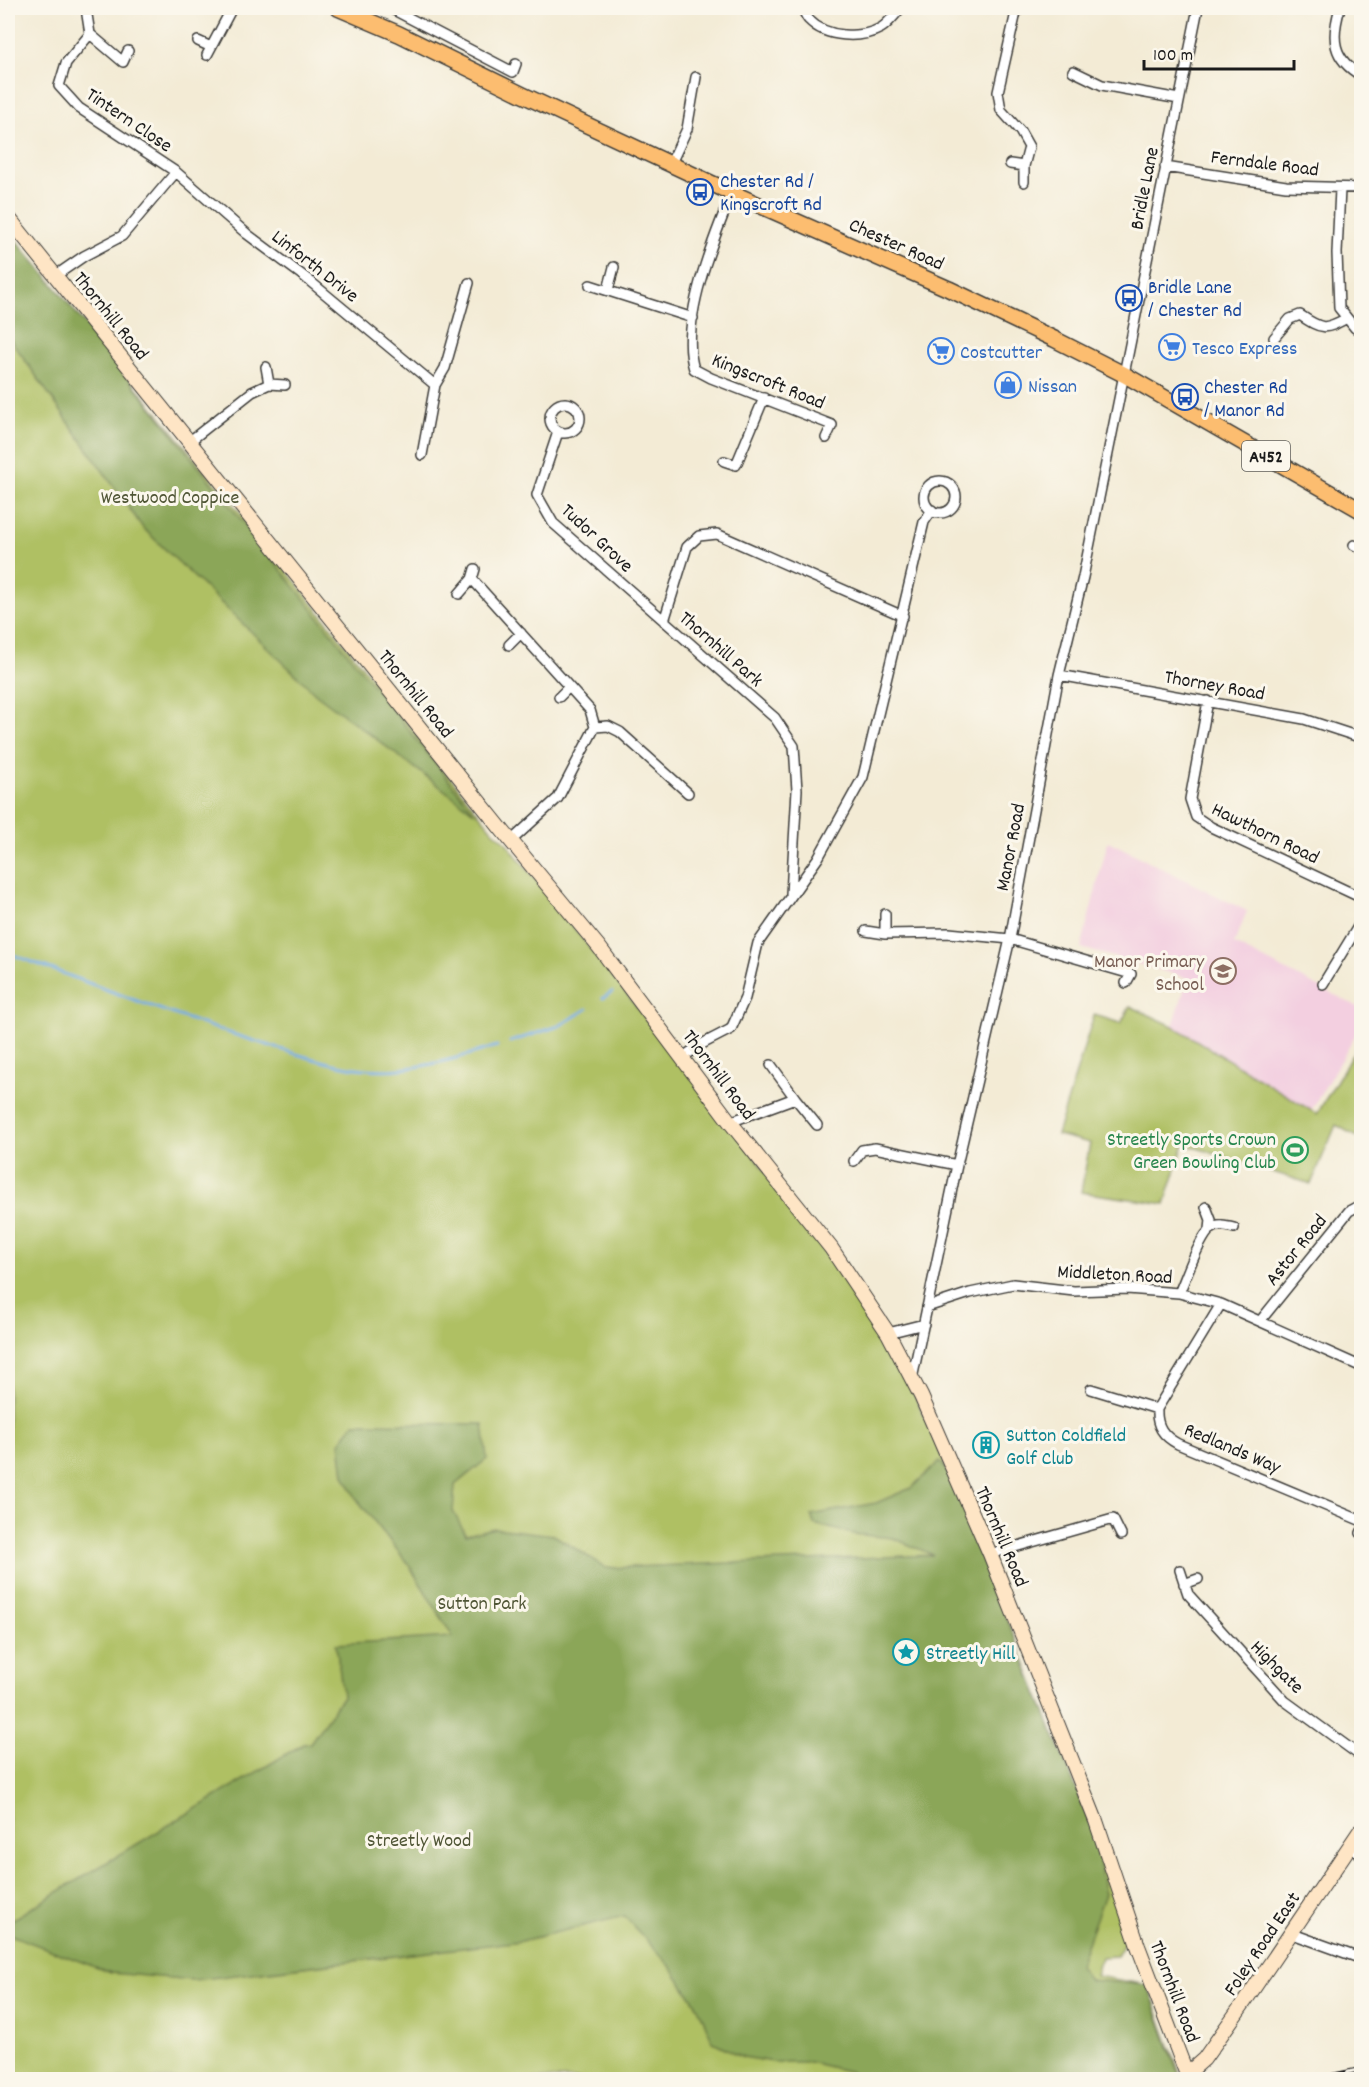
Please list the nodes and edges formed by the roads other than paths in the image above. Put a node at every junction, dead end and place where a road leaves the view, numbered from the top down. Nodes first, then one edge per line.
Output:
1 (232, 8) edge
2 (338, 8) edge
3 (802, 8) edge
4 (901, 8) edge
5 (1017, 8) edge
6 (1198, 8) edge
7 (1340, 8) edge
8 (397, 9) edge
9 (87, 15) dead end
10 (90, 34) junction
11 (198, 41) dead end
12 (128, 51) dead end
13 (516, 64) dead end
14 (1073, 71) dead end
15 (1362, 76) edge
16 (696, 77) dead end
17 (1179, 99) junction
18 (671, 163) junction
19 (1010, 164) dead end
20 (1024, 166) junction
21 (1165, 167) junction
22 (176, 171) junction
23 (1024, 182) dead end
24 (1362, 188) edge
25 (1340, 189) junction
26 (732, 193) junction
27 (8, 217) edge
28 (614, 267) dead end
29 (55, 276) junction
30 (469, 284) dead end
31 (590, 285) dead end
32 (608, 290) junction
33 (455, 291) dead end
34 (465, 295) junction
35 (693, 318) junction
36 (1347, 318) junction
37 (1362, 331) edge
38 (1274, 338) dead end
39 (266, 367) dead end
40 (1125, 375) junction
41 (269, 384) junction
42 (285, 385) dead end
43 (435, 386) junction
44 (764, 398) junction
45 (558, 432) dead end
46 (414, 438) dead end
47 (826, 438) dead end
48 (425, 440) junction
49 (190, 441) junction
50 (422, 455) dead end
51 (724, 461) dead end
52 (932, 510) dead end
53 (1362, 511) edge
54 (475, 568) dead end
55 (472, 579) junction
56 (459, 594) dead end
57 (903, 616) junction
58 (664, 621) junction
59 (521, 633) junction
60 (509, 645) dead end
61 (1059, 675) junction
62 (569, 687) junction
63 (559, 697) dead end
64 (1208, 701) junction
65 (595, 727) junction
66 (1362, 738) edge
67 (661, 771) junction
68 (653, 778) dead end
69 (688, 793) dead end
70 (511, 841) junction
71 (791, 894) junction
72 (1362, 898) edge
73 (885, 914) dead end
74 (1362, 920) edge
75 (866, 931) dead end
76 (885, 934) junction
77 (1010, 939) junction
78 (1126, 983) dead end
79 (1323, 984) dead end
80 (683, 1057) junction
81 (771, 1065) dead end
82 (795, 1098) junction
83 (730, 1122) junction
84 (817, 1125) dead end
85 (854, 1161) dead end
86 (957, 1165) junction
87 (1362, 1204) edge
88 (1206, 1207) dead end
89 (1234, 1228) dead end
90 (1210, 1229) junction
91 (1179, 1293) junction
92 (1221, 1304) junction
93 (927, 1307) junction
94 (1261, 1320) junction
95 (924, 1324) junction
96 (888, 1333) junction
97 (1362, 1367) edge
98 (912, 1379) junction
99 (1091, 1389) dead end
100 (1157, 1408) junction
101 (1362, 1521) edge
102 (1120, 1535) dead end
103 (990, 1554) junction
104 (1180, 1570) dead end
105 (1198, 1579) dead end
106 (1184, 1584) junction
107 (1362, 1757) edge
108 (1362, 1828) edge
109 (1349, 1846) junction
110 (1362, 1855) edge
111 (1290, 1934) junction
112 (1362, 1959) edge
113 (1188, 2077) edge

1 - 11 street
2 - 18 highway, Chester Road / A452
3 - 4 street
5 - 20 street
6 - 17 street, Bridle Lane
7 - 15 street
8 - 13 street
9 - 10 street
10 - 12 street
10 - 22 street, Tintern Close
14 - 17 street
16 - 18 street
17 - 21 street, Bridle Lane
18 - 26 highway, Chester Road / A452
19 - 20 street
20 - 23 street
21 - 25 street, Ferndale Road
21 - 40 street, Bridle Lane
22 - 29 street
22 - 43 street, Linforth Drive
24 - 25 street, Ferndale Road
25 - 36 street
26 - 35 street, Kingscroft Road
26 - 40 highway, Chester Road / A452
27 - 29 main road, Thornhill Road
28 - 32 street
29 - 49 main road, Thornhill Road
30 - 34 street
31 - 32 street
32 - 35 street
33 - 34 street
34 - 43 street
35 - 44 street, Kingscroft Road
36 - 37 street
36 - 38 street
39 - 41 street
40 - 53 highway, Chester Road / A452
40 - 61 street, Manor Road
41 - 42 street
41 - 49 street
43 - 48 street
44 - 47 street, Kingscroft Road
44 - 51 street
45 - 58 street, Tudor Grove
46 - 48 street
48 - 50 street
49 - 70 main road, Thornhill Road
52 - 57 street
54 - 55 street
55 - 56 street
55 - 59 street
57 - 58 street, Thornhill Park
57 - 71 street
58 - 71 street, Thornhill Park
59 - 60 street
59 - 62 street
61 - 64 street, Thorney Road
61 - 77 street, Manor Road
62 - 63 street
62 - 65 street
64 - 66 street, Thorney Road
64 - 72 street, Hawthorn Road
65 - 67 street
65 - 70 street
67 - 68 street
67 - 69 street
70 - 80 main road, Thornhill Road
71 - 80 street
73 - 76 street
74 - 79 street
75 - 76 street
76 - 77 street
77 - 78 street
77 - 86 street, Manor Road
80 - 83 main road, Thornhill Road
81 - 82 street
82 - 83 street
82 - 84 street
83 - 96 main road, Thornhill Road
85 - 86 street
86 - 93 street, Manor Road
87 - 94 street, Astor Road
88 - 90 street
89 - 90 street
90 - 91 street
91 - 92 street, Middleton Road
91 - 93 street, Middleton Road
92 - 94 street, Middleton Road
92 - 100 street
93 - 95 street, Manor Road
94 - 97 street, Middleton Road
95 - 96 street
95 - 98 street, Manor Road
96 - 98 main road, Thornhill Road
98 - 103 main road, Thornhill Road
99 - 100 street
100 - 101 street, Redlands Way
102 - 103 street
103 - 113 main road, Thornhill Road
104 - 106 street, Highgate
105 - 106 street
106 - 107 street, Highgate
108 - 109 main road, Foley Road East
109 - 110 street
109 - 111 main road, Foley Road East
111 - 112 street
111 - 113 main road, Foley Road East

